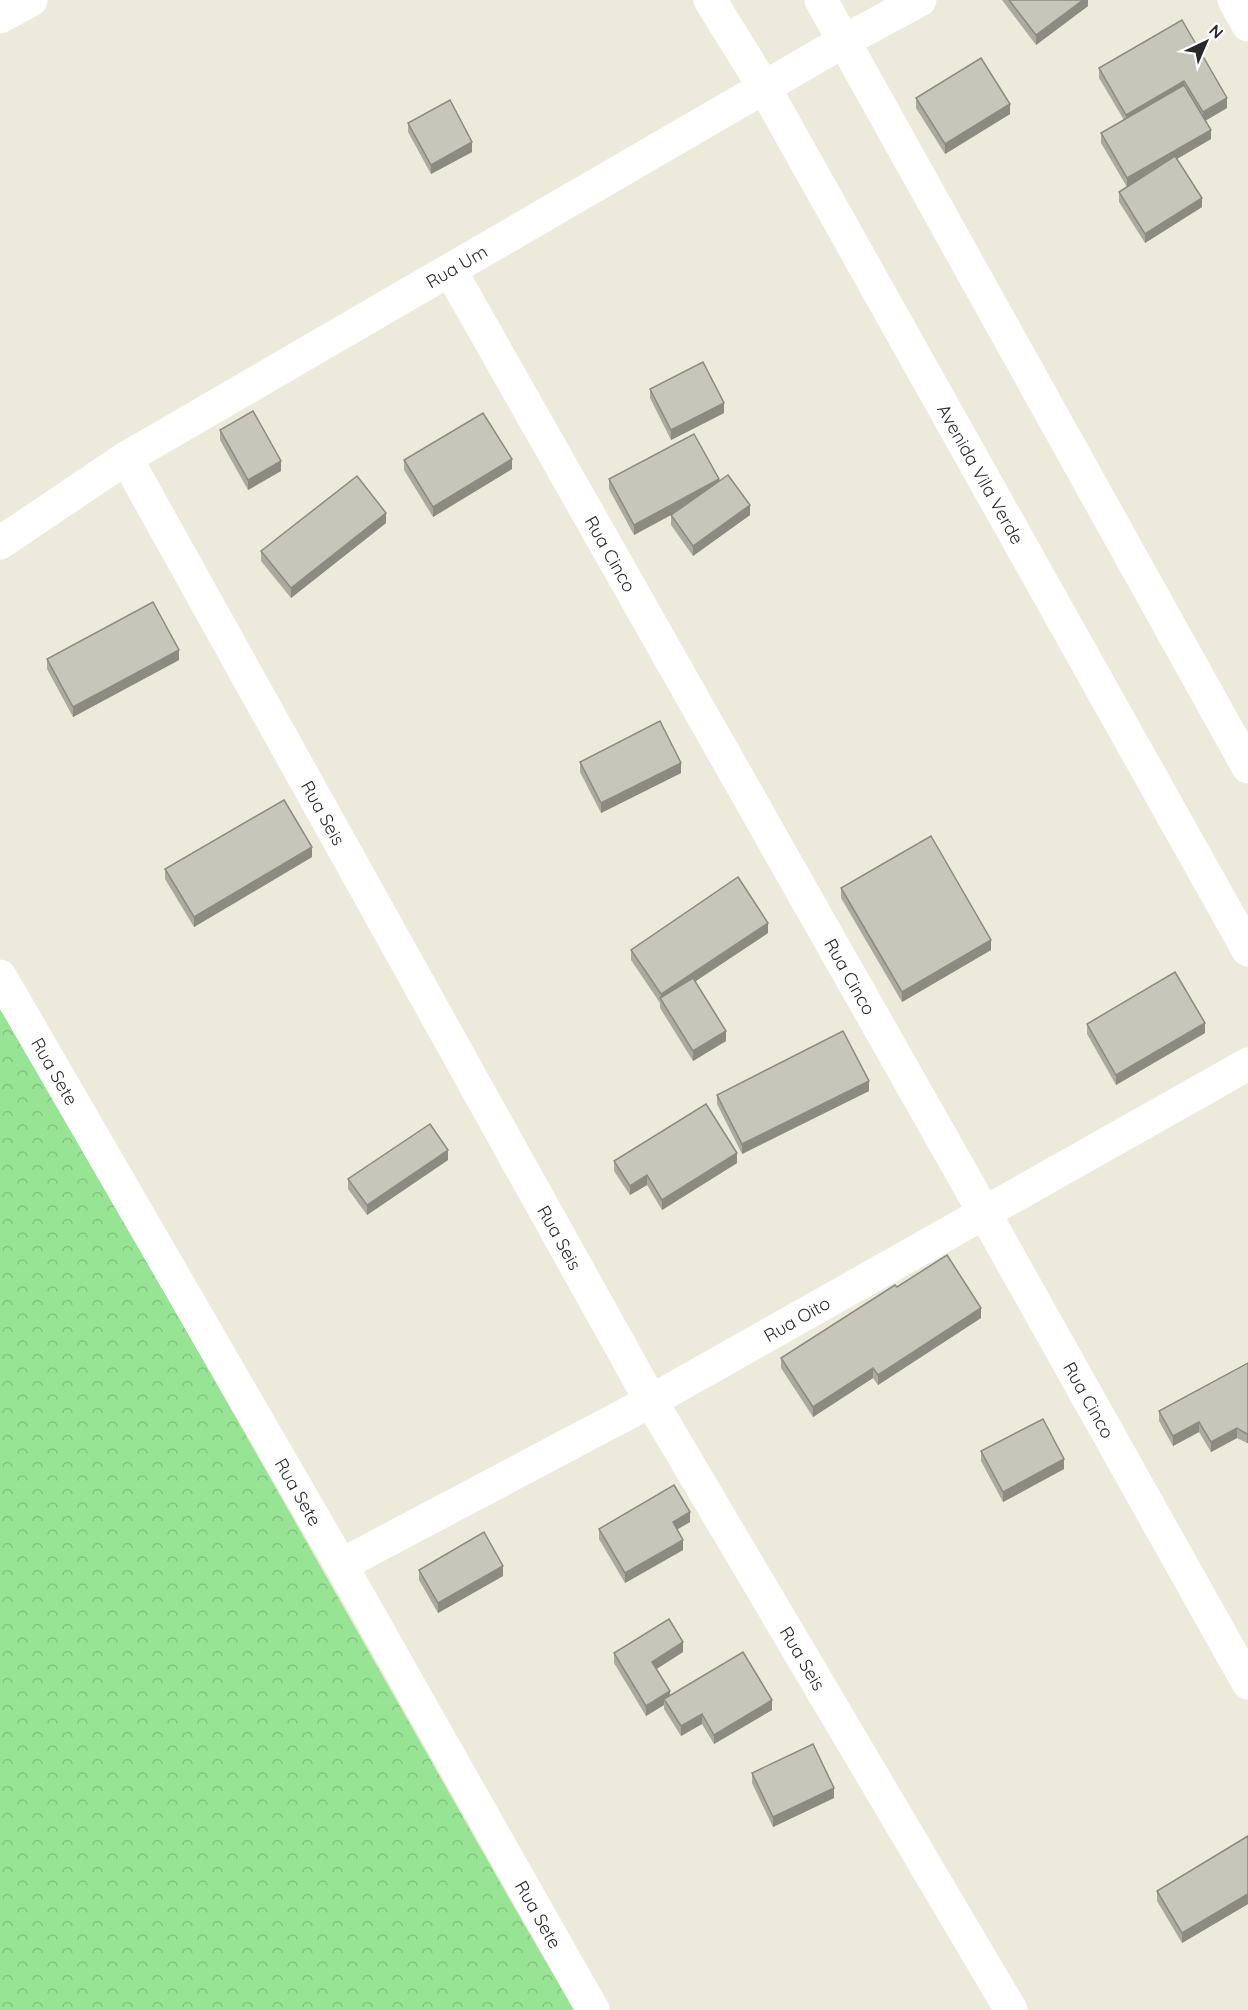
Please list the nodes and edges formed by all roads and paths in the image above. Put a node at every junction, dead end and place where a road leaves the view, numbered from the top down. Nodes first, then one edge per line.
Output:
1 (31, 0) edge
2 (711, 0) edge
3 (821, 0) edge
4 (920, 0) edge
5 (1234, 0) edge
6 (0, 17) edge
7 (1248, 25) edge
8 (844, 41) junction
9 (764, 87) junction
10 (450, 270) junction
11 (126, 458) junction
12 (0, 543) edge
13 (1248, 767) edge
14 (1248, 950) edge
15 (0, 976) edge
16 (1248, 1064) edge
17 (985, 1214) junction
18 (651, 1401) junction
19 (341, 1565) junction
20 (1248, 1683) edge
21 (592, 2010) edge
22 (1011, 2010) edge

1 - 6 street
2 - 9 street, Avenida Vila Verde
3 - 8 street
4 - 8 street, Rua Um
5 - 7 street
8 - 9 street, Rua Um
8 - 13 street
9 - 10 street, Rua Um
9 - 14 street, Avenida Vila Verde
10 - 11 street, Rua Um
10 - 17 street, Rua Cinco
11 - 12 street, Rua Um
11 - 18 street, Rua Seis
15 - 19 street, Rua Sete
16 - 17 street, Rua Oito
17 - 18 street, Rua Oito
17 - 20 street, Rua Cinco
18 - 19 street, Rua Oito
18 - 22 street, Rua Seis
19 - 21 street, Rua Sete

